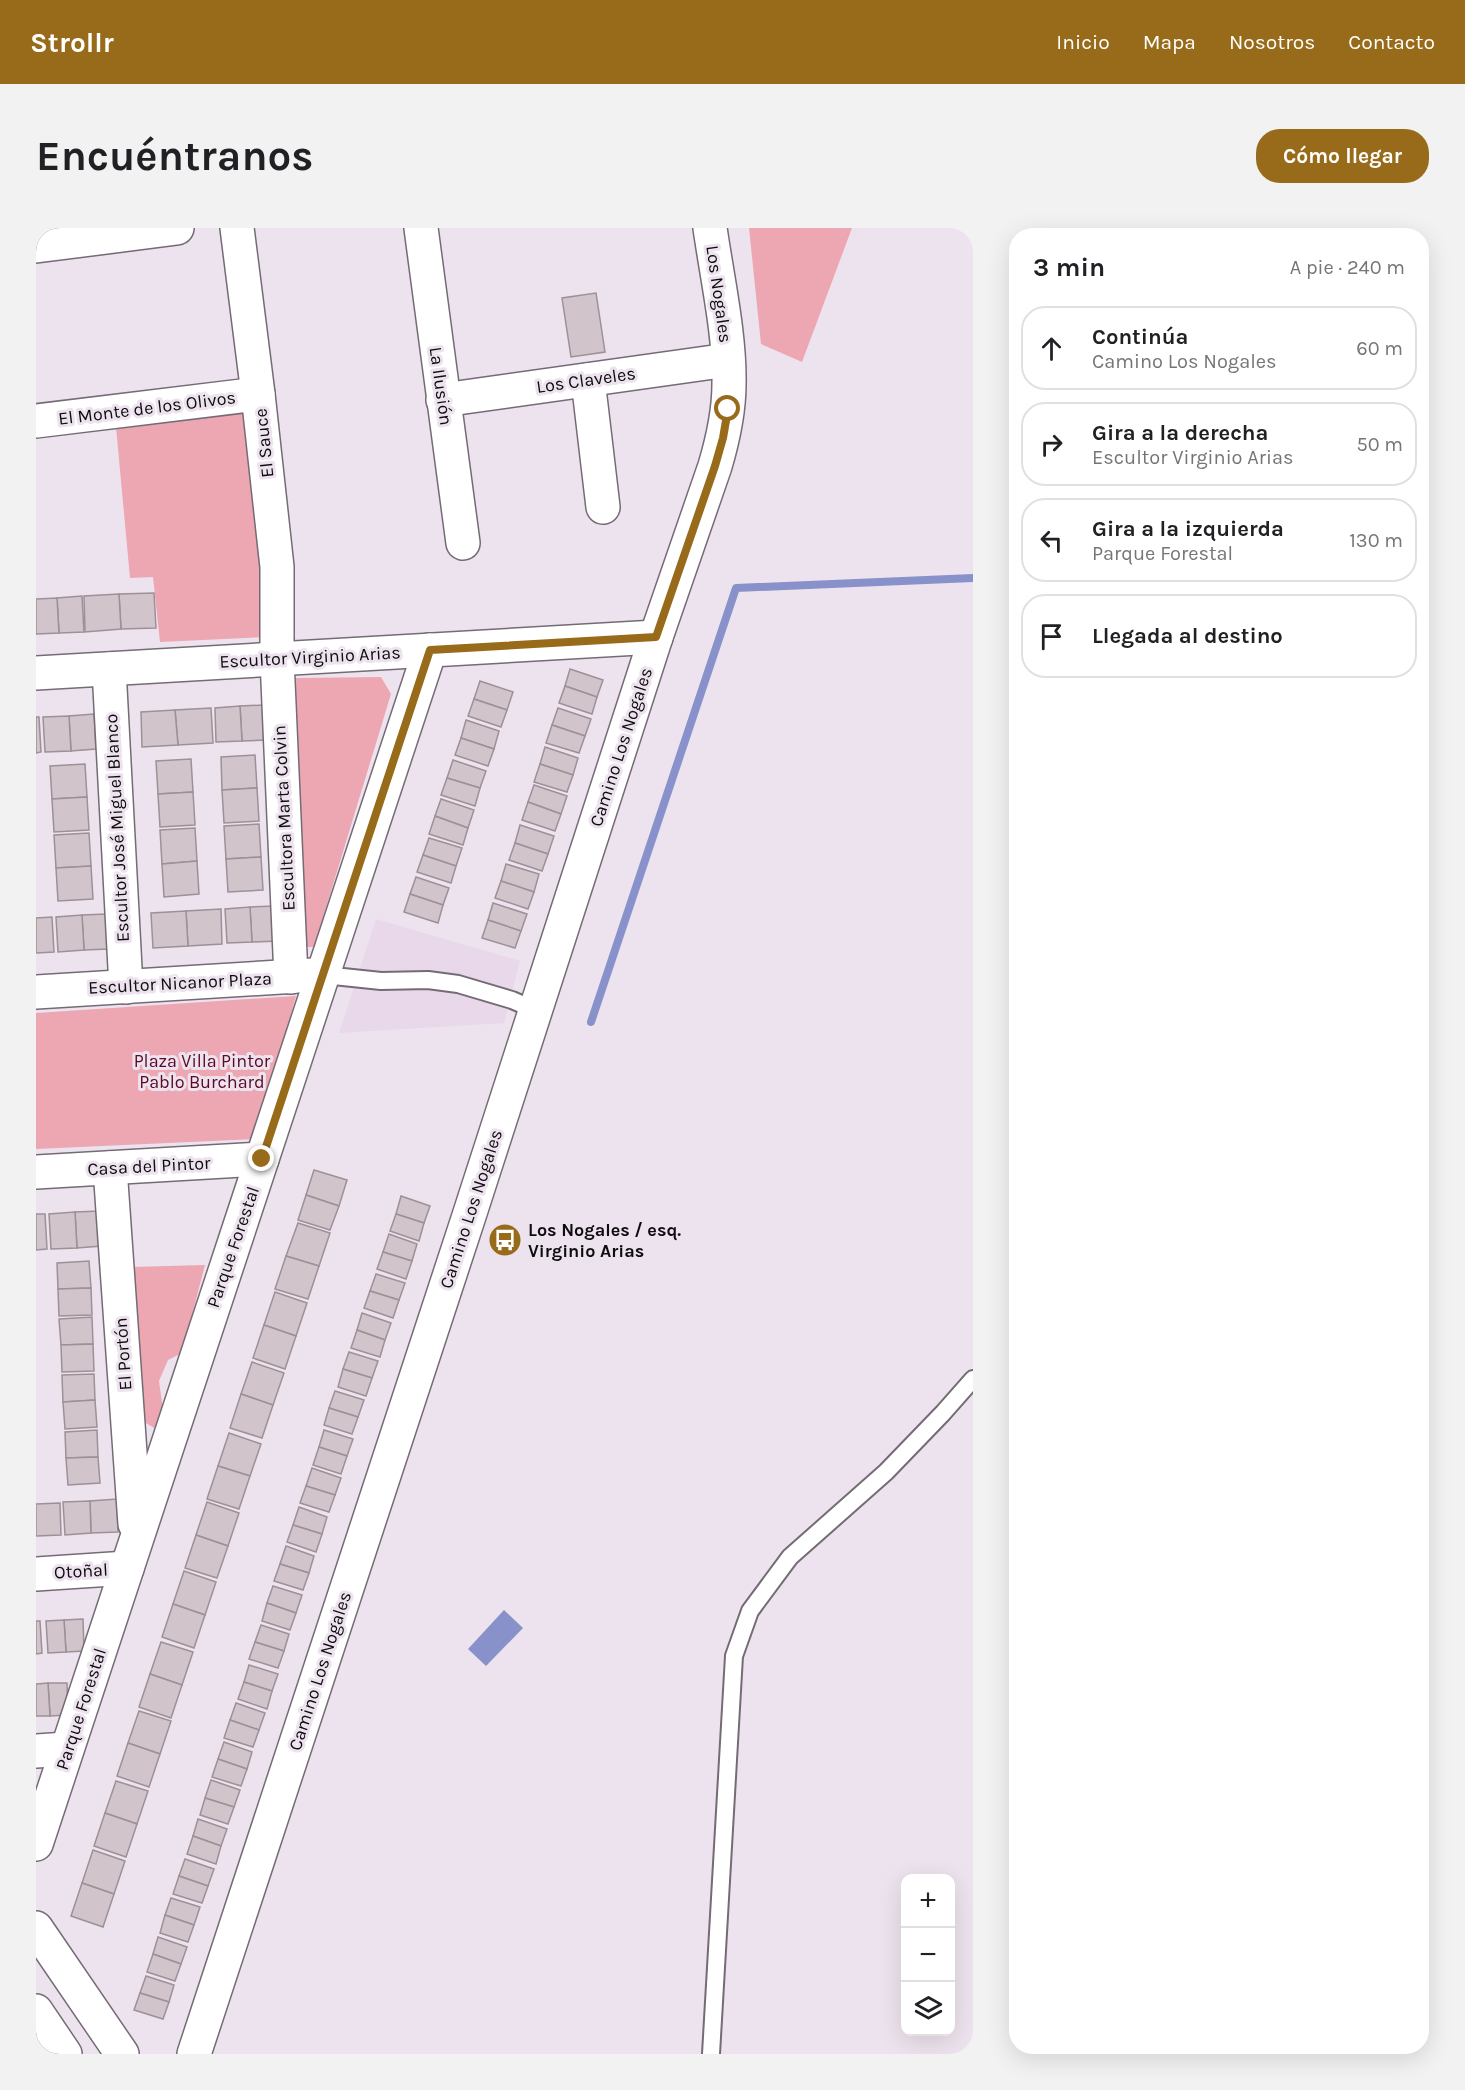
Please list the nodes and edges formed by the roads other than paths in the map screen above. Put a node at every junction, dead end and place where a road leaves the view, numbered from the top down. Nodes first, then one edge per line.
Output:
1 (177, 228) edge
2 (237, 228) edge
3 (421, 228) edge
4 (710, 228) edge
5 (36, 246) edge
6 (728, 360) junction
7 (588, 380) junction
8 (258, 394) junction
9 (443, 399) junction
10 (36, 421) edge
11 (603, 507) dead end
12 (463, 543) dead end
13 (656, 637) junction
14 (430, 650) junction
15 (277, 659) junction
16 (109, 669) junction
17 (36, 673) edge
18 (324, 975) junction
19 (291, 977) junction
20 (126, 987) junction
21 (36, 992) edge
22 (535, 1010) junction
23 (262, 1159) junction
24 (110, 1168) junction
25 (36, 1172) edge
26 (973, 1379) edge
27 (132, 1554) junction
28 (36, 1574) edge
29 (52, 1750) edge
30 (36, 1845) edge
31 (36, 1928) edge
32 (36, 2011) edge
33 (65, 2054) edge
34 (122, 2054) edge
35 (194, 2054) edge
36 (711, 2054) edge

1 - 5 street
2 - 8 street, El Sauce
3 - 9 street, La Ilusión
4 - 6 street, Los Nogales
6 - 7 street, Los Claveles
6 - 13 street, Camino Los Nogales
7 - 9 street, Los Claveles
7 - 11 street
8 - 10 street, El Monte de los Olivos
8 - 15 street, El Sauce
9 - 12 street, La Ilusión
13 - 14 street, Escultor Virginio Arias
13 - 22 street, Camino Los Nogales
14 - 15 street, Escultor Virginio Arias
14 - 18 street, Parque Forestal
15 - 16 street, Escultor Virginio Arias
15 - 19 street, Escultora Marta Colvin
16 - 17 street, Escultor Virginio Arias
16 - 20 street, Escultor José Miguel Blanco
18 - 19 street, Escultor Nicanor Plaza
18 - 22 lane
18 - 23 street, Parque Forestal
19 - 20 street, Escultor Nicanor Plaza
20 - 21 street, Escultor Nicanor Plaza
22 - 35 street, Camino Los Nogales
23 - 24 street, Casa del Pintor
23 - 27 street, Parque Forestal
24 - 25 street, Casa del Pintor
24 - 27 street, El Portón
26 - 36 lane
27 - 28 street, Otoñal
27 - 29 street, Parque Forestal
29 - 30 street, Parque Forestal
31 - 34 street
32 - 33 street

